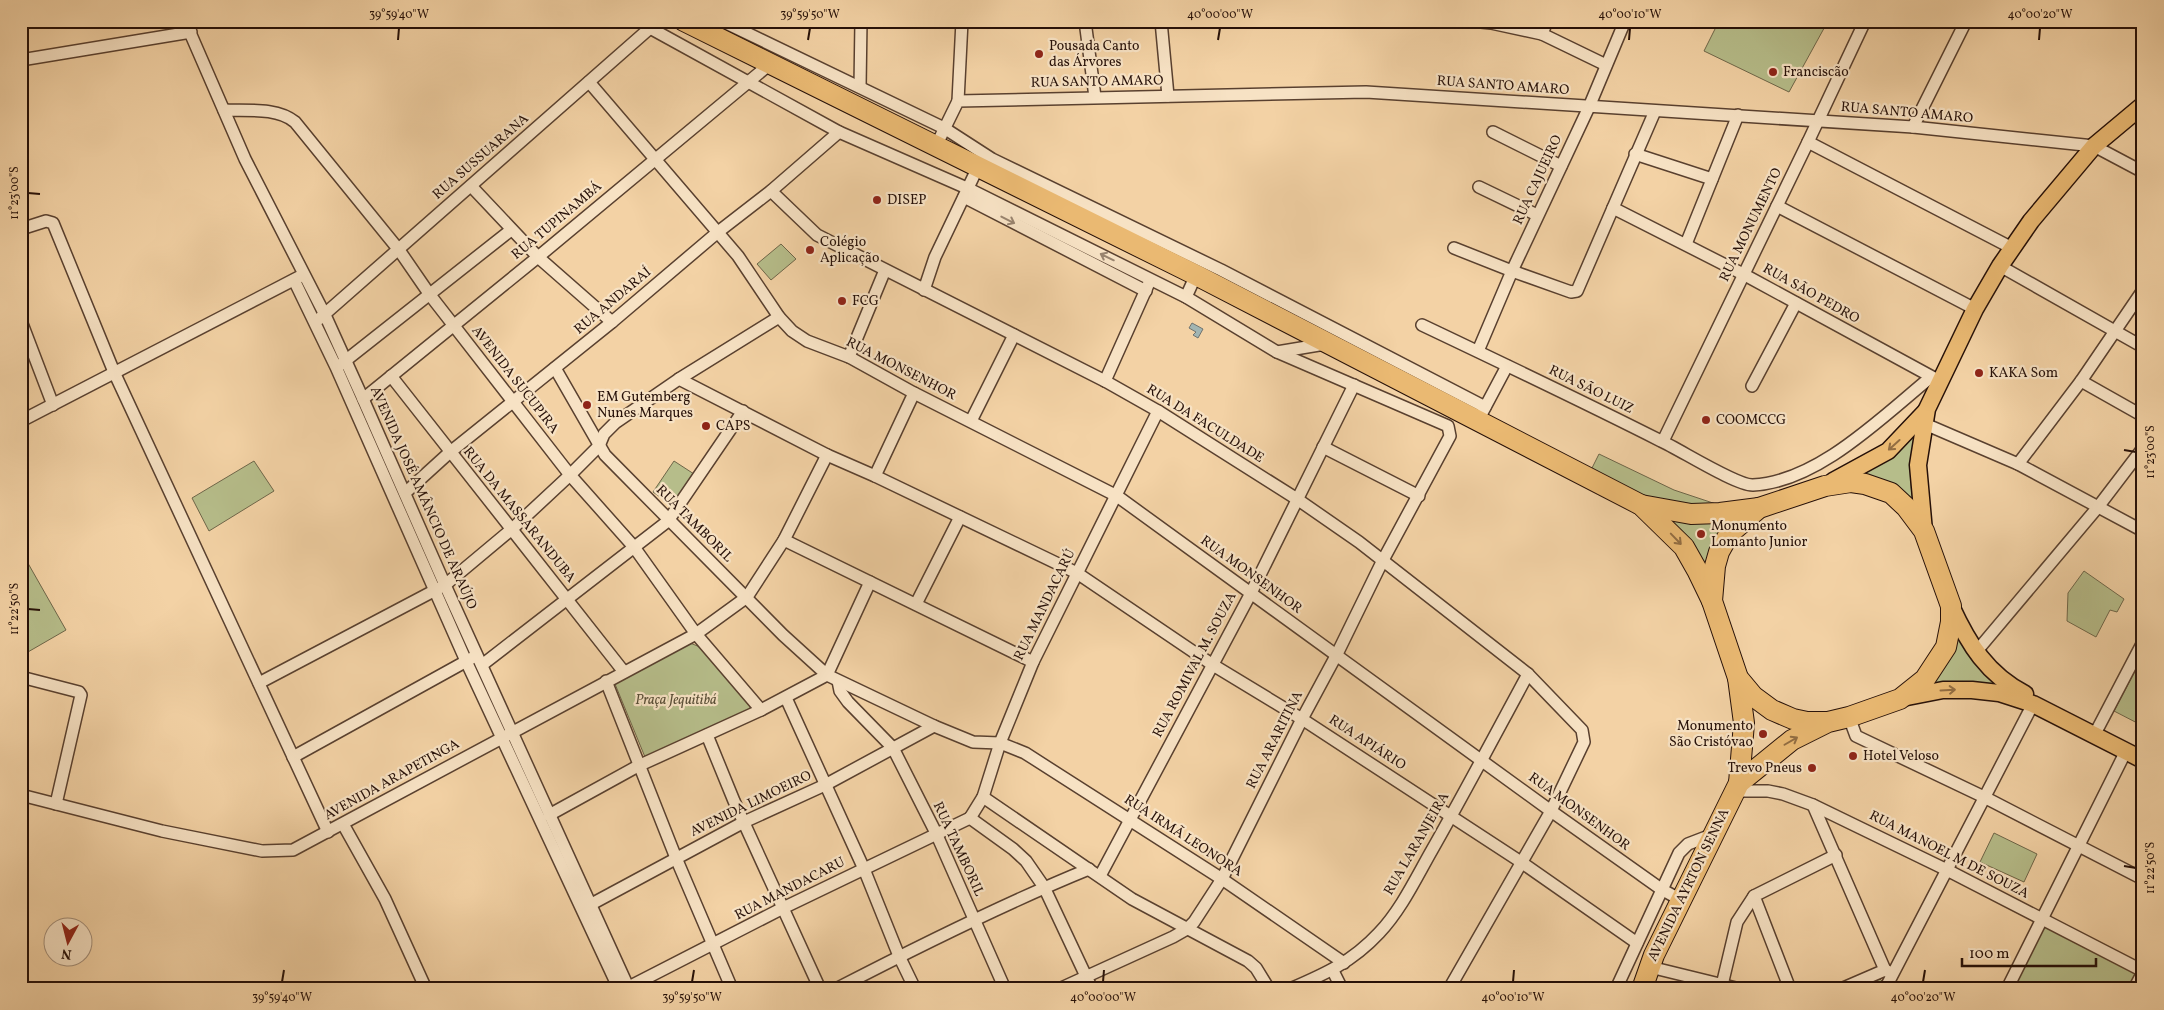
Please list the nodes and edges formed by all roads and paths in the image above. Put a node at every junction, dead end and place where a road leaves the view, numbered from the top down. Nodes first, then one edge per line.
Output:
1 (684, 21) edge
2 (722, 21) edge
3 (861, 21) edge
4 (962, 21) edge
5 (1085, 21) edge
6 (1161, 21) edge
7 (1471, 21) edge
8 (1547, 21) edge
9 (1625, 21) edge
10 (1864, 21) edge
11 (1966, 21) edge
12 (1491, 22) edge
13 (654, 25) edge
14 (188, 27) edge
15 (1542, 34) junction
16 (21, 60) edge
17 (770, 64) junction
18 (1606, 65) junction
19 (748, 81) junction
20 (589, 82) junction
21 (860, 87) junction
22 (1168, 96) junction
23 (1095, 97) junction
24 (958, 101) junction
25 (2143, 105) edge
26 (1589, 107) junction
27 (224, 110) junction
28 (1655, 111) junction
29 (1738, 115) junction
30 (1817, 121) junction
31 (1913, 127) junction
32 (944, 128) junction
33 (839, 132) junction
34 (1493, 132) dead end
35 (1808, 142) junction
36 (936, 146) junction
37 (2094, 146) junction
38 (1635, 154) junction
39 (655, 158) junction
40 (1562, 166) junction
41 (978, 167) junction
42 (2143, 172) edge
43 (1712, 179) junction
44 (471, 186) junction
45 (1479, 187) dead end
46 (771, 191) junction
47 (967, 193) junction
48 (1777, 206) junction
49 (1613, 208) junction
50 (1537, 215) junction
51 (21, 229) edge
52 (511, 230) junction
53 (718, 232) junction
54 (1686, 244) junction
55 (1454, 248) dead end
56 (2012, 248) junction
57 (398, 250) junction
58 (538, 257) junction
59 (2000, 266) junction
60 (885, 270) junction
61 (1512, 272) junction
62 (1743, 274) junction
63 (1196, 275) junction
64 (298, 277) junction
65 (1151, 279) junction
66 (924, 290) junction
67 (2143, 290) edge
68 (1146, 291) junction
69 (430, 295) junction
70 (1186, 297) junction
71 (1796, 303) junction
72 (1975, 309) junction
73 (325, 315) junction
74 (779, 317) junction
75 (21, 321) edge
76 (314, 322) junction
77 (612, 322) junction
78 (1422, 324) dead end
79 (453, 325) junction
80 (2116, 331) junction
81 (1014, 335) junction
82 (1327, 344) junction
83 (2143, 347) edge
84 (1277, 352) junction
85 (1478, 352) junction
86 (849, 356) junction
87 (341, 364) junction
88 (1507, 366) junction
89 (555, 368) junction
90 (114, 372) junction
91 (391, 376) junction
92 (679, 379) junction
93 (1936, 379) junction
94 (1105, 381) junction
95 (2081, 381) junction
96 (1354, 385) junction
97 (1752, 386) dead end
98 (914, 393) junction
99 (363, 399) junction
100 (514, 401) junction
101 (53, 405) junction
102 (743, 411) junction
103 (1158, 411) junction
104 (1482, 414) junction
105 (2143, 416) edge
106 (1923, 418) junction
107 (21, 421) edge
108 (971, 421) junction
109 (1663, 441) junction
110 (599, 446) junction
111 (1323, 447) junction
112 (2143, 448) edge
113 (450, 453) junction
114 (827, 455) junction
115 (2018, 464) junction
116 (570, 475) junction
117 (875, 476) junction
118 (1825, 486) junction
119 (406, 493) junction
120 (1117, 496) junction
121 (1419, 496) junction
122 (1297, 499) junction
123 (1641, 505) junction
124 (2098, 507) junction
125 (412, 508) junction
126 (1759, 508) junction
127 (401, 513) junction
128 (960, 517) junction
129 (668, 521) junction
130 (512, 529) junction
131 (1924, 531) junction
132 (2143, 532) edge
133 (784, 540) junction
134 (634, 547) junction
135 (1382, 562) junction
136 (1077, 573) junction
137 (870, 582) junction
138 (445, 585) junction
139 (435, 591) junction
140 (1251, 593) junction
141 (747, 598) junction
142 (567, 599) junction
143 (1712, 601) junction
144 (916, 604) junction
145 (1952, 606) junction
146 (696, 634) junction
147 (2141, 648) edge
148 (1976, 652) junction
149 (1337, 654) junction
150 (480, 660) junction
151 (466, 661) junction
152 (1033, 662) junction
153 (1213, 665) junction
154 (624, 672) junction
155 (1528, 674) junction
156 (827, 675) junction
157 (21, 677) edge
158 (1738, 678) junction
159 (838, 681) junction
160 (606, 682) junction
161 (259, 683) junction
162 (786, 698) junction
163 (1900, 699) junction
164 (2034, 702) junction
165 (761, 710) junction
166 (1848, 717) junction
167 (1302, 719) junction
168 (1828, 722) junction
169 (934, 726) junction
170 (2098, 728) junction
171 (513, 731) junction
172 (707, 735) junction
173 (502, 736) junction
174 (1000, 743) junction
175 (893, 748) junction
176 (2143, 749) edge
177 (2126, 751) junction
178 (293, 757) junction
179 (1482, 760) junction
180 (2143, 760) edge
181 (638, 766) junction
182 (825, 786) junction
183 (1737, 787) junction
184 (21, 795) edge
185 (1984, 797) junction
186 (983, 798) junction
187 (56, 804) junction
188 (1813, 805) junction
189 (1551, 811) junction
190 (549, 815) junction
191 (1451, 816) junction
192 (970, 818) junction
193 (1131, 820) junction
194 (744, 822) junction
195 (343, 824) junction
196 (328, 832) junction
197 (1715, 833) junction
198 (936, 834) junction
199 (2078, 846) junction
200 (1836, 855) junction
201 (676, 858) junction
202 (1521, 862) junction
203 (864, 869) junction
204 (1089, 869) junction
205 (1947, 870) junction
206 (1100, 876) junction
207 (1222, 879) junction
208 (2143, 879) edge
209 (1044, 887) junction
210 (1661, 889) junction
211 (1754, 896) junction
212 (1681, 900) junction
213 (586, 907) junction
214 (783, 908) junction
215 (2041, 918) junction
216 (974, 920) junction
217 (1187, 930) junction
218 (1637, 943) junction
219 (713, 945) junction
220 (899, 956) junction
221 (1344, 963) junction
222 (1650, 967) junction
223 (1333, 971) junction
224 (2143, 971) edge
225 (1888, 972) junction
226 (1087, 976) junction
227 (1722, 985) junction
228 (625, 988) edge
229 (426, 989) edge
230 (732, 989) edge
231 (820, 989) edge
232 (836, 989) edge
233 (915, 989) edge
234 (1005, 989) edge
235 (1059, 989) edge
236 (1092, 989) edge
237 (1270, 989) edge
238 (1290, 989) edge
239 (1342, 989) edge
240 (1449, 989) edge
241 (1616, 989) edge
242 (1642, 989) edge
243 (1740, 989) edge
244 (1790, 989) edge
245 (1841, 989) edge
246 (1885, 989) edge
247 (2007, 989) edge
248 (2134, 989) edge

1 - 17 highway
2 - 21 street
3 - 21 street
4 - 24 street
5 - 23 street
6 - 22 street
7 - 12 street
8 - 15 street
9 - 18 street, RUA CAJUEIRO
10 - 30 street, RUA MONUMENTO
11 - 31 street
12 - 15 street
13 - 19 street
13 - 20 street, RUA SUSSUARANA
14 - 16 street
14 - 27 street, AVENIDA JOSÉ AMÂNCIO DE ARAÚJO
15 - 18 street
17 - 19 street, RUA TUPINAMBÁ
17 - 36 highway
18 - 26 street, RUA CAJUEIRO
19 - 33 street
19 - 39 street, RUA TUPINAMBÁ
20 - 39 street, RUA MONSENHOR
20 - 44 street, RUA SUSSUARANA
21 - 32 street
22 - 23 street, RUA SANTO AMARO
22 - 26 street, RUA SANTO AMARO
23 - 24 street, RUA SANTO AMARO
24 - 32 street
25 - 37 main road
26 - 28 street, RUA SANTO AMARO
26 - 40 street, RUA CAJUEIRO
27 - 57 street, AVENIDA SUCUPIRA
27 - 64 street, AVENIDA JOSÉ AMÂNCIO DE ARAÚJO
28 - 29 street, RUA SANTO AMARO
28 - 38 street
29 - 30 street, RUA SANTO AMARO
29 - 43 street
30 - 31 street, RUA SANTO AMARO
30 - 35 street, RUA MONUMENTO
31 - 37 street, RUA SANTO AMARO
32 - 36 street
32 - 104 street
33 - 46 street, RUA ANDARAÍ
33 - 47 street
34 - 40 street
35 - 48 street, RUA MONUMENTO
35 - 56 street
36 - 41 highway
37 - 42 street
37 - 56 main road
38 - 43 street
38 - 49 street
39 - 53 street, RUA MONSENHOR
39 - 58 street, RUA TUPINAMBÁ
40 - 50 street, RUA CAJUEIRO
41 - 47 street
41 - 63 highway
43 - 54 street
44 - 52 street
44 - 57 street, RUA SUSSUARANA
45 - 50 street
46 - 53 street, RUA ANDARAÍ
46 - 60 street, RUA DA FACULDADE
65 -> 47 street
47 - 66 street
47 -> 68 street
48 - 62 street, RUA MONUMENTO
48 - 72 street
49 - 54 street, RUA SÃO PEDRO
49 - 61 street
50 - 61 street, RUA CAJUEIRO
51 - 90 street
52 - 58 street
52 - 69 street
53 - 74 street, RUA MONSENHOR
53 - 77 street, RUA ANDARAÍ
54 - 62 street, RUA SÃO PEDRO
55 - 61 street
56 - 59 main road
57 - 69 street, AVENIDA SUCUPIRA
57 - 73 street, RUA SUSSUARANA
58 - 77 street
58 - 79 street, RUA TUPINAMBÁ
59 - 72 main road
59 - 80 street
60 - 66 street, RUA DA FACULDADE
60 - 86 street
61 - 85 street, RUA CAJUEIRO
62 - 71 street, RUA SÃO PEDRO
62 - 109 street, RUA MONUMENTO
63 - 70 street
63 - 82 highway
64 - 73 street, AVENIDA JOSÉ AMÂNCIO DE ARAÚJO
64 - 76 street
64 - 90 street
65 - 68 street
65 - 70 street
66 - 81 street, RUA DA FACULDADE
67 - 80 street
68 - 94 street
69 - 79 street, AVENIDA SUCUPIRA
69 - 87 street
70 - 84 street
71 - 93 street, RUA SÃO PEDRO
71 - 97 street
72 - 93 main road
73 - 76 street, RUA SUSSUARANA
73 - 87 street, AVENIDA JOSÉ AMÂNCIO DE ARAÚJO
74 - 86 street, RUA MONSENHOR
74 - 92 street
75 - 101 street
76 - 87 street
77 - 89 street, RUA ANDARAÍ
78 - 85 street, RUA SÃO LUIZ
79 - 91 street, RUA TUPINAMBÁ
79 - 100 street, AVENIDA SUCUPIRA
80 - 83 street
80 - 95 street
81 - 94 street, RUA DA FACULDADE
81 - 108 street
82 - 84 street
82 - 104 highway
84 - 96 street
85 - 88 street, RUA SÃO LUIZ
86 - 98 street, RUA MONSENHOR
87 - 99 street, AVENIDA JOSÉ AMÂNCIO DE ARAÚJO
87 - 127 street
88 - 104 street
88 - 109 street, RUA SÃO LUIZ
89 - 100 street, RUA ANDARAÍ
89 - 110 street, RUA TAMBORIL
90 - 101 street
90 - 161 street
91 - 99 street, RUA TUPINAMBÁ
91 - 113 street, RUA DA MASSARANDUBA
92 - 102 street, RUA APIÁRIO
92 - 110 street
93 - 106 main road
93 - 109 street, RUA SÃO LUIZ
94 - 103 street, RUA DA FACULDADE
95 - 105 street
95 - 115 street
96 - 111 street, RUA ROMIVAL M. SOUZA
96 - 121 street, RUA ARARITINA
98 - 108 street, RUA MONSENHOR
98 - 117 street
99 - 119 street, AVENIDA JOSÉ AMÂNCIO DE ARAÚJO
100 - 113 street, RUA ANDARAÍ
100 - 116 street, AVENIDA SUCUPIRA
101 - 107 street
102 - 114 street, RUA APIÁRIO
102 - 129 street
103 - 120 street, RUA MANDACARÚ
103 - 122 street, RUA DA FACULDADE
104 - 123 highway
106 - 115 street
106 -> 118 main road
106 - 131 main road
108 - 120 street, RUA MONSENHOR
110 - 116 street
110 - 129 street, RUA TAMBORIL
111 - 121 street
111 - 122 street, RUA ROMIVAL M. SOUZA
112 - 124 street
113 - 119 street, RUA ANDARAÍ
113 - 130 street, RUA DA MASSARANDUBA
114 - 117 street, RUA APIÁRIO
114 - 133 street
115 - 124 street
116 - 130 street
116 - 134 street, AVENIDA SUCUPIRA
117 - 128 street, RUA APIÁRIO
118 - 126 highway, AVENIDA AYRTON SENNA
118 - 131 highway, AVENIDA AYRTON SENNA
119 - 125 street, AVENIDA JOSÉ AMÂNCIO DE ARAÚJO
120 - 136 street, RUA MANDACARÚ
120 - 140 street, RUA MONSENHOR
121 - 135 street, RUA ARARITINA
122 - 135 street, RUA DA FACULDADE
122 - 140 street, RUA ROMIVAL M. SOUZA
123 - 126 highway
123 -> 143 highway
124 - 132 street
124 - 148 street
125 - 127 street
125 - 138 street, AVENIDA JOSÉ AMÂNCIO DE ARAÚJO
126 - 143 highway, AVENIDA AYRTON SENNA
127 - 139 street
128 - 136 street, RUA APIÁRIO
128 - 144 street
129 - 134 street
129 - 141 street, RUA TAMBORIL
130 - 138 street
130 - 142 street, RUA DA MASSARANDUBA
131 - 145 highway, AVENIDA AYRTON SENNA
133 - 137 street
133 - 141 street
134 - 142 street
134 - 146 street, AVENIDA SUCUPIRA
135 - 149 street, RUA ARARITINA
135 - 155 street, RUA DA FACULDADE
136 - 152 street, RUA MANDACARÚ
136 - 153 street, RUA APIÁRIO
137 - 144 street
137 - 156 street
138 - 139 street
138 - 150 street, AVENIDA JOSÉ AMÂNCIO DE ARAÚJO
139 - 151 street
139 - 161 street
140 - 149 street, RUA MONSENHOR
140 - 153 street, RUA ROMIVAL M. SOUZA
141 - 146 street, AVENIDA ARAPETINGA
141 - 156 street, RUA TAMBORIL
142 - 150 street
142 - 154 street, RUA DA MASSARANDUBA
143 - 158 highway, AVENIDA AYRTON SENNA
144 - 152 street
145 - 148 main road
145 - 163 highway, AVENIDA AYRTON SENNA
146 - 154 street, AVENIDA ARAPETINGA
146 - 165 street, AVENIDA SUCUPIRA
147 - 170 street
148 - 164 main road
149 - 167 street, RUA ARARITINA
149 - 179 street, RUA MONSENHOR
150 - 151 street
150 - 171 street, AVENIDA JOSÉ AMÂNCIO DE ARAÚJO
151 - 173 street
151 - 178 street
152 - 174 street, RUA MANDACARÚ
153 - 167 street, RUA APIÁRIO
153 - 193 street, RUA ROMIVAL M. SOUZA
154 - 160 street, AVENIDA ARAPETINGA
155 - 179 street, RUA LARANJEIRA
155 - 189 street, RUA DA FACULDADE
156 - 159 street, RUA TAMBORIL
156 - 162 street
157 - 187 street
158 - 168 highway, AVENIDA AYRTON SENNA
158 - 183 highway, AVENIDA AYRTON SENNA
159 - 169 street, RUA TAMBORIL
159 - 175 street, RUA TAMBORIL
160 - 171 street, AVENIDA ARAPETINGA
160 - 181 street
161 - 178 street
162 - 165 street
162 - 182 street
163 -> 164 main road
163 - 166 highway, AVENIDA AYRTON SENNA
164 - 170 main road
164 - 177 main road
164 - 185 street
165 - 172 street
166 - 168 highway, AVENIDA AYRTON SENNA
166 - 185 street
167 - 191 street, RUA APIÁRIO
167 - 207 street, RUA ARARITINA
183 -> 168 highway, AVENIDA AYRTON SENNA
169 - 174 street, RUA TAMBORIL
169 - 175 street, AVENIDA LIMOEIRO
170 - 176 main road
171 - 173 street, AVENIDA ARAPETINGA
171 - 190 street, AVENIDA JOSÉ AMÂNCIO DE ARAÚJO
172 - 181 street
172 - 194 street
173 - 195 street, AVENIDA ARAPETINGA
173 - 213 street
174 - 186 street, RUA MANDACARÚ
174 - 193 street, RUA IRMÃ LEONORA
175 - 182 street, AVENIDA LIMOEIRO
175 - 198 street, RUA TAMBORIL
177 - 180 main road
177 - 199 street
178 - 196 street
179 - 189 street, RUA MONSENHOR
179 - 191 street, RUA LARANJEIRA
181 - 190 street
181 - 201 street
182 - 194 street, AVENIDA LIMOEIRO
182 - 203 street
183 - 188 street, RUA MANOEL M DE SOUZA
183 - 197 highway, AVENIDA AYRTON SENNA
184 - 187 street, AVENIDA ARAPETINGA
185 - 199 street
185 - 205 street
186 - 192 street, RUA MANDACARÚ
186 - 204 street
187 - 196 street, AVENIDA ARAPETINGA
188 - 200 street
188 - 205 street, RUA MANOEL M DE SOUZA
189 - 202 street
189 - 210 street, RUA MONSENHOR
190 - 213 street, AVENIDA JOSÉ AMÂNCIO DE ARAÚJO
191 - 202 street, RUA APIÁRIO
191 - 221 street, RUA LARANJEIRA
192 - 198 street, RUA MANDACARU
192 - 209 street
193 - 206 street, RUA ROMIVAL M. SOUZA
193 - 207 street, RUA IRMÃ LEONORA
194 - 201 street, AVENIDA LIMOEIRO
194 - 214 street
195 - 196 street, AVENIDA ARAPETINGA
195 - 229 street
197 - 210 street
197 - 212 highway, AVENIDA AYRTON SENNA
198 - 203 street, RUA MANDACARU
198 - 216 street, RUA TAMBORIL
199 - 208 street
199 - 215 street
200 - 211 street
200 - 225 street
201 - 213 street, AVENIDA LIMOEIRO
201 - 219 street
202 - 218 street, RUA APIÁRIO
202 - 240 street
203 - 214 street, RUA MANDACARU
203 - 220 street
204 - 206 street
204 - 209 street
205 - 215 street, RUA MANOEL M DE SOUZA
205 - 225 street
206 - 217 street
207 - 217 street, RUA ARARITINA
207 - 221 street, RUA IRMÃ LEONORA
209 - 216 street
209 - 226 street
210 - 212 street, RUA MONSENHOR
210 - 218 street
211 - 227 street
211 - 244 street
212 - 222 highway, AVENIDA AYRTON SENNA
213 - 228 street, AVENIDA JOSÉ AMÂNCIO DE ARAÚJO
214 - 219 street, RUA MANDACARU
214 - 231 street
215 - 224 street, RUA MANOEL M DE SOUZA
215 - 247 street
216 - 220 street
216 - 234 street, RUA TAMBORIL
217 - 226 street
217 - 237 street
218 - 241 street
219 - 228 street, RUA MANDACARU
219 - 230 street
220 - 232 street
220 - 233 street
221 - 223 street, RUA LARANJEIRA
222 - 227 street
222 - 242 highway, AVENIDA AYRTON SENNA
223 - 238 street, RUA LARANJEIRA
223 - 239 street
224 - 248 street
225 - 245 street
225 - 246 street
226 - 235 street
226 - 236 street
227 - 243 street

